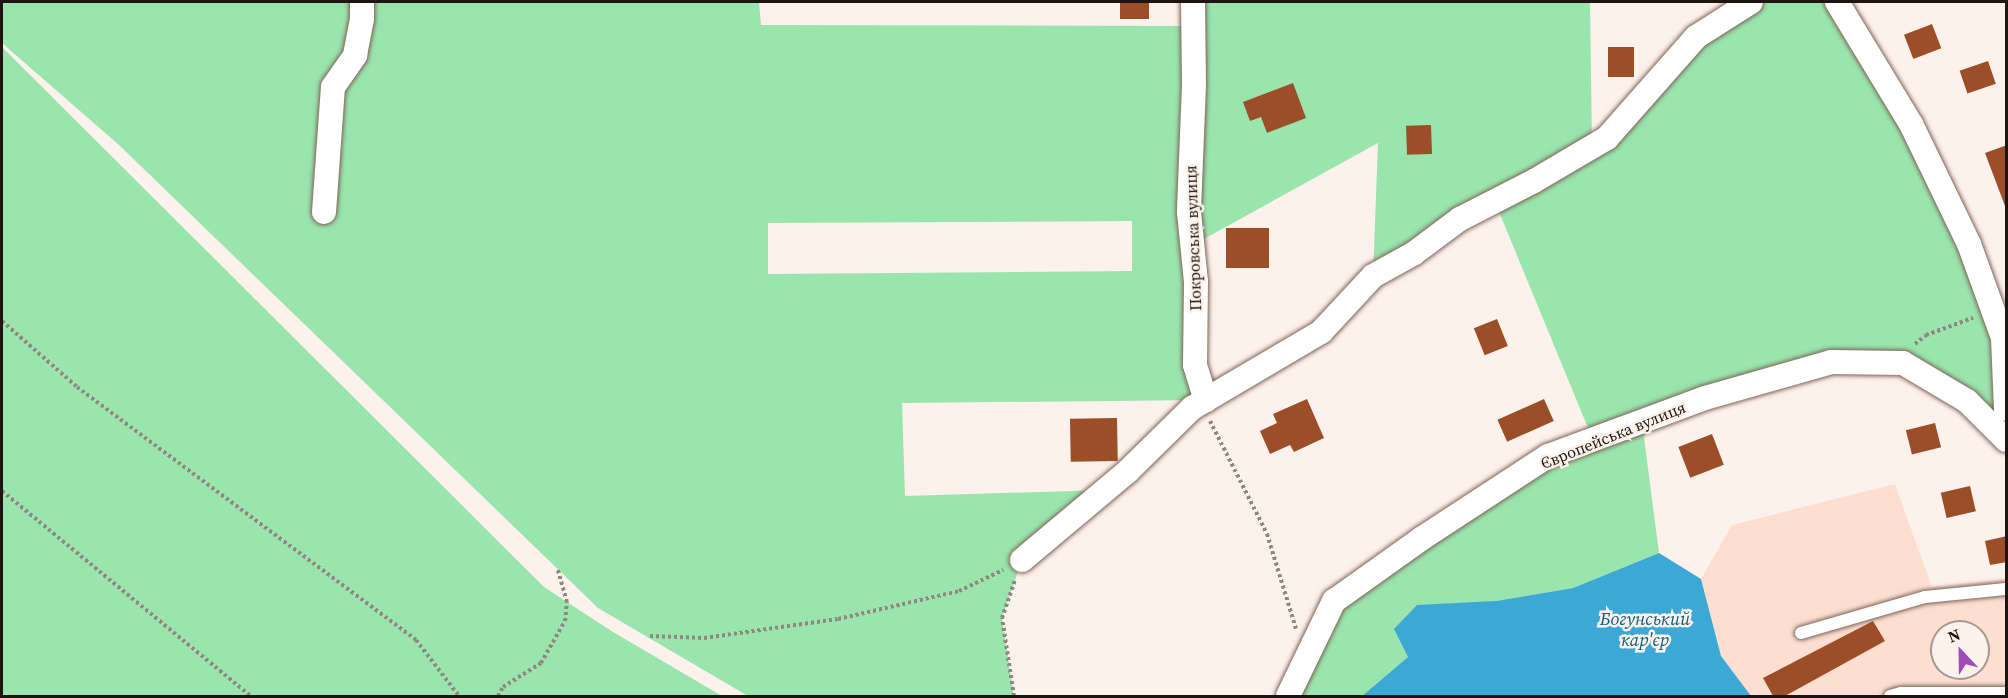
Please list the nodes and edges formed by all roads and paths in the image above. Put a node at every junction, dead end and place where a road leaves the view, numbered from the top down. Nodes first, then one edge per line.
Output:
1 (362, 2) edge
2 (1193, 2) edge
3 (1752, 2) edge
4 (1837, 2) edge
5 (324, 212) dead end
6 (1993, 310) junction
7 (2, 321) edge
8 (1891, 363) junction
9 (1206, 400) junction
10 (2007, 409) edge
11 (2007, 440) edge
12 (2, 491) edge
13 (1022, 560) junction
14 (557, 568) dead end
15 (2007, 589) edge
16 (1801, 633) dead end
17 (650, 636) dead end
18 (1306, 658) junction
19 (2005, 694) edge
20 (251, 696) edge
21 (459, 696) edge
22 (498, 696) edge
23 (1014, 696) edge
24 (1288, 696) edge
25 (1890, 696) edge

1 - 5 street
2 - 9 street, Покровська вулиця
3 - 9 street
4 - 6 street
6 - 8 path
6 - 10 street
7 - 21 path
8 - 11 street, Європейська вулиця
8 - 18 street, Європейська вулиця
9 - 13 street
9 - 18 path
12 - 20 path
13 - 17 path
13 - 23 path
14 - 22 path
15 - 16 lane
18 - 24 street, Європейська вулиця
19 - 25 lane

